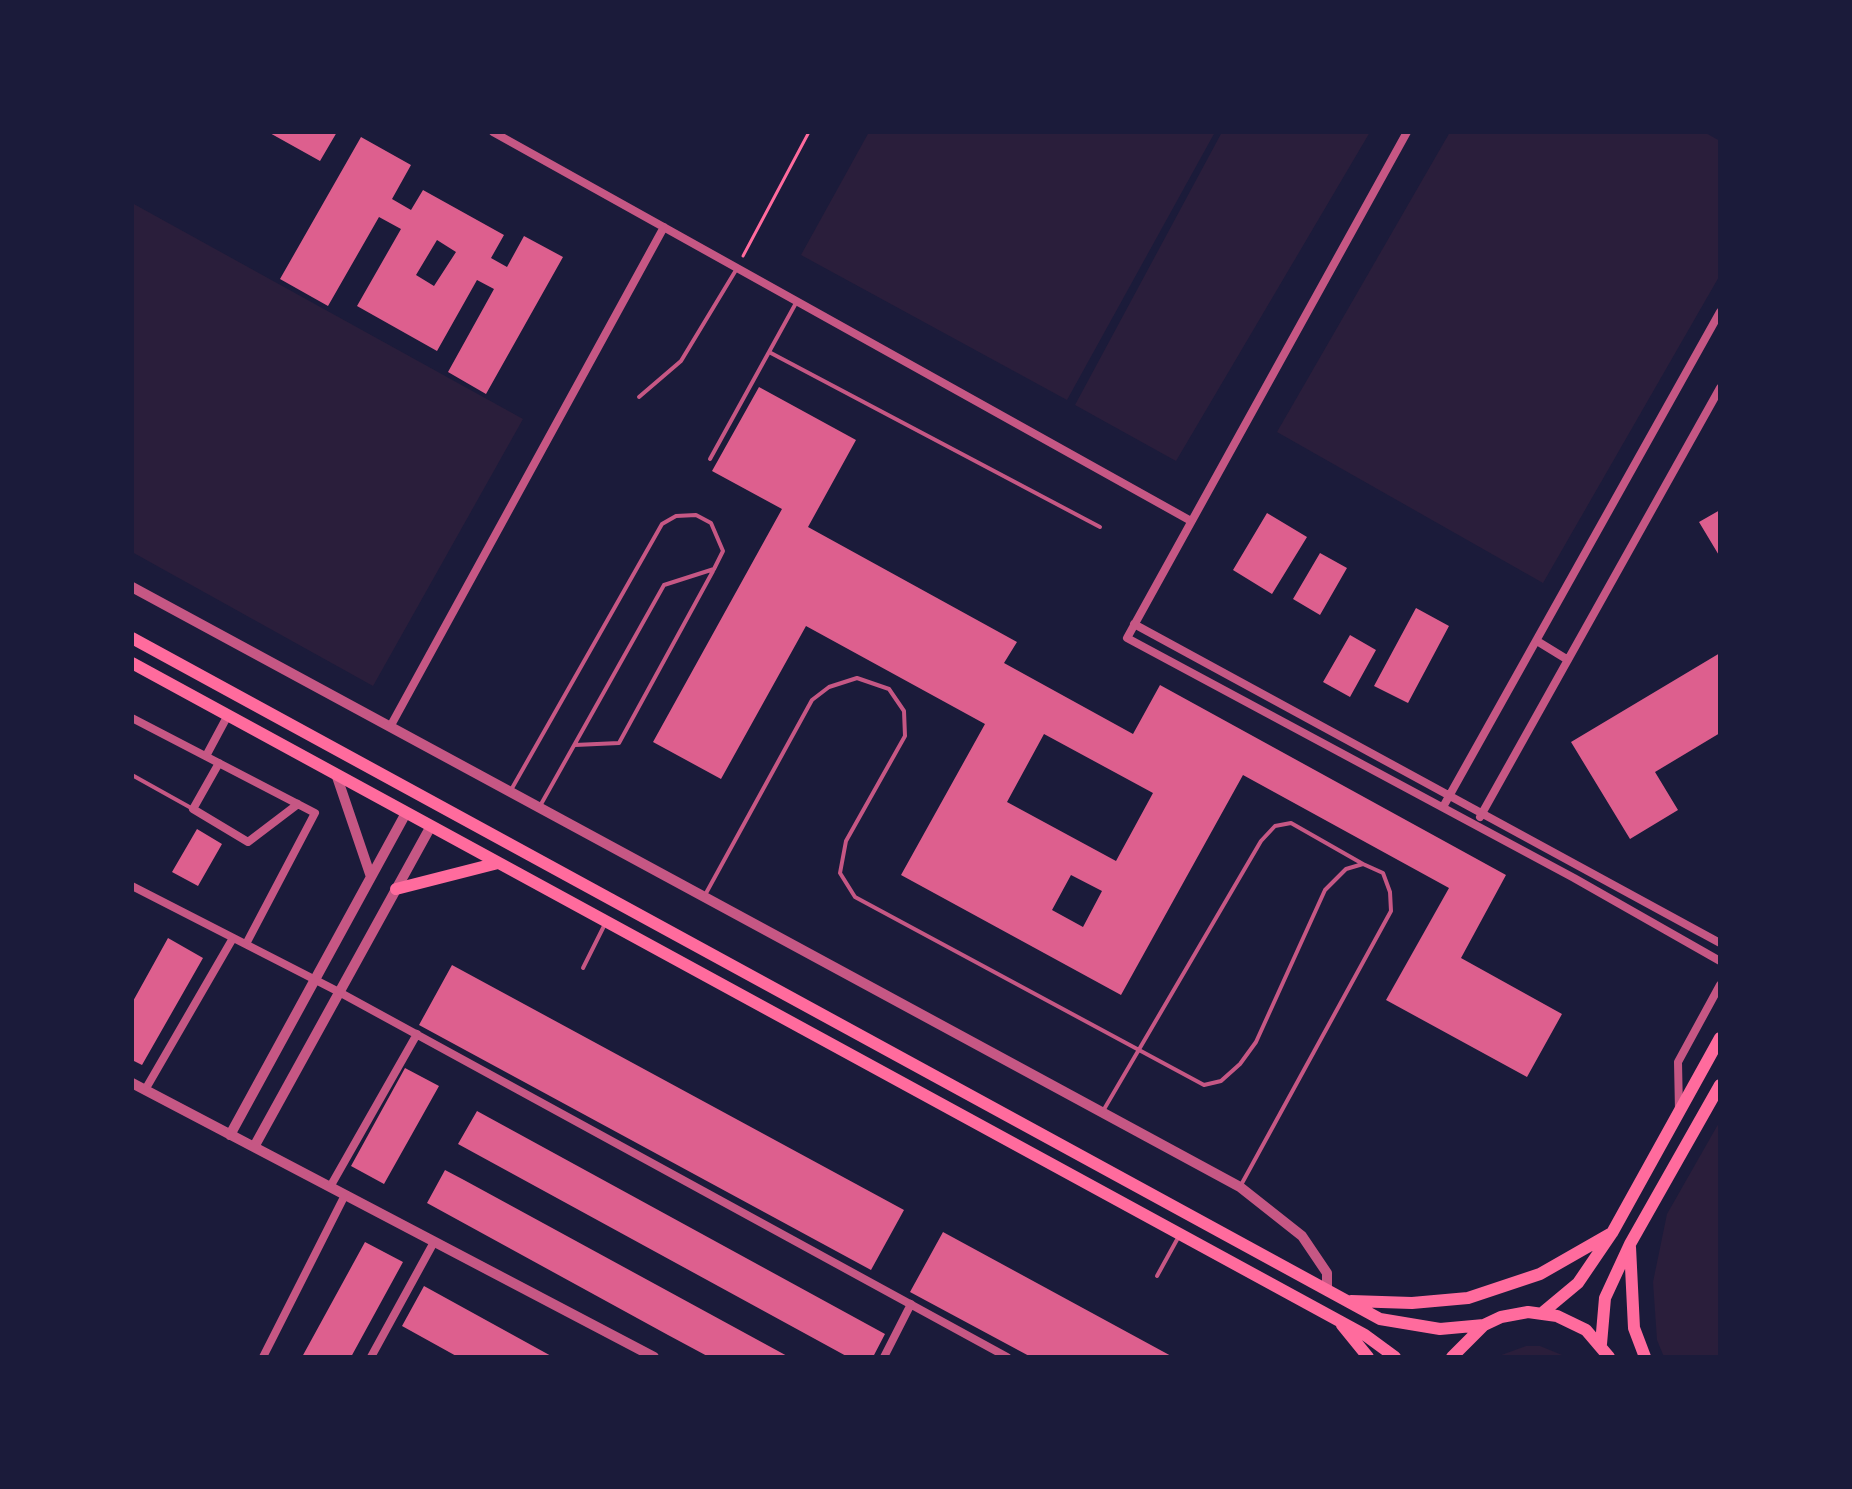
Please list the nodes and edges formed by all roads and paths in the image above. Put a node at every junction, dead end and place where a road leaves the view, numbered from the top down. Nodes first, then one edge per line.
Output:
1 (493, 132) edge
2 (809, 132) edge
3 (1407, 132) edge
4 (664, 227) junction
5 (737, 268) junction
6 (797, 301) junction
7 (1720, 312) edge
8 (769, 352) junction
9 (1720, 388) edge
10 (639, 397) dead end
11 (710, 459) dead end
12 (1191, 521) junction
13 (1100, 527) dead end
14 (714, 569) junction
15 (132, 587) edge
16 (1134, 624) junction
17 (132, 638) edge
18 (1537, 641) junction
19 (1568, 660) junction
20 (132, 663) edge
21 (228, 715) junction
22 (132, 718) edge
23 (390, 727) junction
24 (574, 746) junction
25 (206, 756) junction
26 (219, 763) junction
27 (336, 774) junction
28 (132, 775) edge
29 (510, 792) junction
30 (1450, 796) junction
31 (298, 804) junction
32 (1443, 807) junction
33 (539, 808) junction
34 (193, 809) junction
35 (406, 813) junction
36 (1482, 813) junction
37 (1476, 825) junction
38 (431, 826) junction
39 (498, 863) junction
40 (1363, 864) junction
41 (371, 877) junction
42 (132, 886) edge
43 (396, 889) junction
44 (704, 897) junction
45 (606, 921) junction
46 (233, 938) junction
47 (1720, 943) edge
48 (246, 944) junction
49 (1720, 961) edge
50 (583, 968) dead end
51 (315, 979) junction
52 (1720, 985) edge
53 (339, 992) junction
54 (417, 1034) junction
55 (1720, 1038) edge
56 (1139, 1050) junction
57 (132, 1083) edge
58 (1720, 1085) edge
59 (145, 1090) junction
60 (1102, 1112) junction
61 (1679, 1112) junction
62 (230, 1135) junction
63 (254, 1147) junction
64 (330, 1187) junction
65 (1240, 1187) junction
66 (345, 1195) junction
67 (1612, 1233) junction
68 (1180, 1234) junction
69 (434, 1242) junction
70 (1630, 1244) junction
71 (1157, 1276) dead end
72 (1327, 1290) junction
73 (1348, 1301) junction
74 (911, 1304) junction
75 (1542, 1313) junction
76 (1336, 1319) junction
77 (1484, 1325) junction
78 (1601, 1344) junction
79 (263, 1357) edge
80 (371, 1357) edge
81 (654, 1357) edge
82 (884, 1357) edge
83 (1007, 1357) edge
84 (1368, 1357) edge
85 (1395, 1357) edge
86 (1452, 1357) edge
87 (1609, 1357) edge
88 (1645, 1357) edge

1 - 4 street
2 - 5 path
3 - 12 street
4 - 5 street
4 - 23 street
5 - 6 street
5 - 10 lane
6 - 8 lane
6 - 12 street
7 - 18 street
8 - 11 lane
8 - 13 lane
9 - 19 street
12 - 16 street
14 - 24 lane
14 - 24 lane
14 - 29 lane
15 - 23 street
16 - 30 street
16 - 32 street
17 - 72 main road
18 - 19 street
18 - 30 street
19 - 36 street
20 - 21 main road
21 - 25 street
21 - 27 main road
22 - 25 street
23 - 29 street
24 - 33 lane
25 - 26 street
26 - 31 street
26 - 34 street
27 - 35 main road
27 - 41 street
28 - 34 lane
29 - 33 street
30 - 32 street
30 - 36 street
31 - 34 street
31 - 48 street
32 - 37 street
33 - 44 street
35 - 38 main road
35 - 41 street
36 - 37 street
36 - 47 street
37 - 49 street
38 - 39 main road
38 - 43 street
39 - 43 main road
39 - 45 main road
40 - 56 lane
40 - 56 lane
40 - 65 lane
41 - 51 street
42 - 46 street
43 - 53 street
44 - 56 lane
44 - 60 street
45 - 50 lane
45 - 68 main road
46 - 48 street
46 - 59 street
48 - 51 street
51 - 53 street
51 - 62 street
52 - 61 street
53 - 54 street
53 - 63 street
54 - 64 street
54 - 74 street
55 - 61 main road
56 - 60 lane
57 - 59 street
58 - 70 main road
59 - 62 street
60 - 65 street
61 - 67 main road
62 - 63 street
63 - 64 street
64 - 66 street
65 - 72 street
66 - 69 street
66 - 79 street
67 - 73 main road
67 - 75 main road
68 - 71 lane
68 - 76 main road
69 - 80 street
69 - 81 street
70 - 78 main road
70 - 88 main road
72 - 73 main road
73 - 77 main road
74 - 82 street
74 - 83 street
75 - 77 main road
75 - 78 main road
76 - 84 main road
76 - 85 main road
77 - 86 main road
78 - 87 main road

